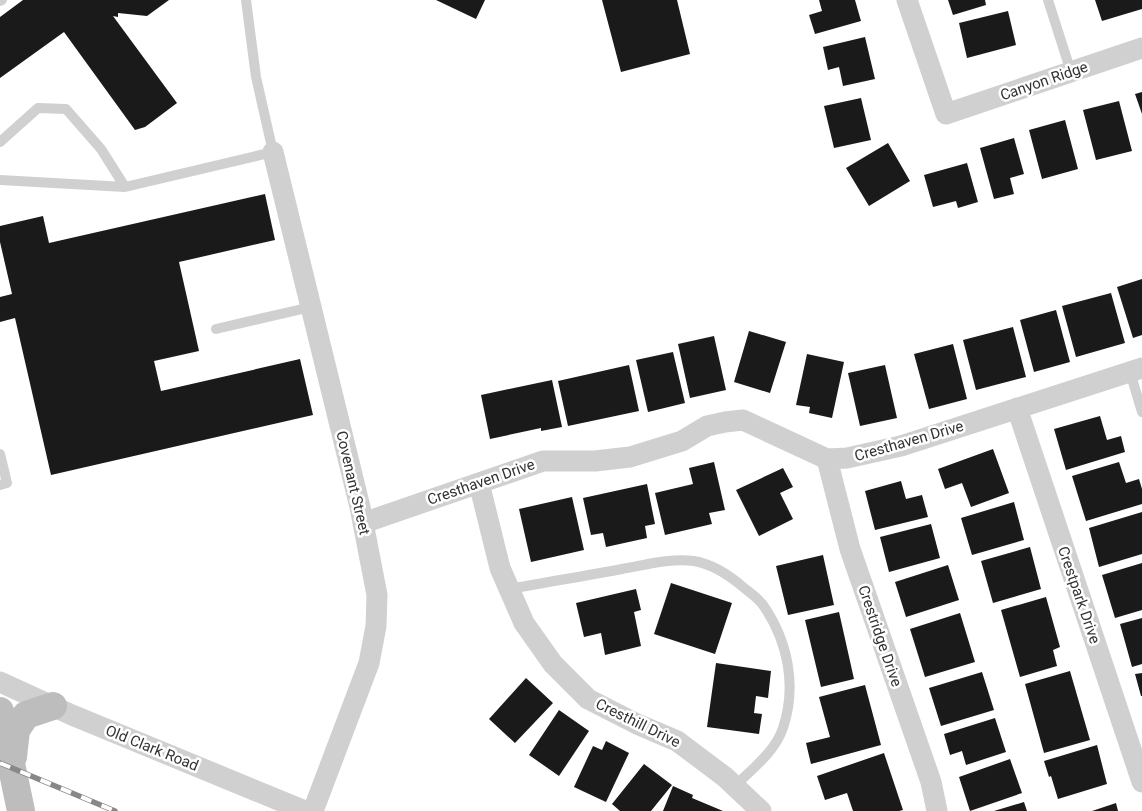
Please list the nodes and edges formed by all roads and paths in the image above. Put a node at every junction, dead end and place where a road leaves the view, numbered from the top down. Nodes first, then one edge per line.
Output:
1 (246, 0) edge
2 (907, 0) edge
3 (1048, 0) edge
4 (1142, 48) edge
5 (1071, 72) junction
6 (0, 142) edge
7 (274, 152) junction
8 (0, 180) edge
9 (125, 187) junction
10 (311, 307) junction
11 (216, 329) dead end
12 (1136, 370) edge
13 (1017, 408) junction
14 (1142, 412) edge
15 (0, 454) edge
16 (827, 459) junction
17 (479, 483) junction
18 (0, 485) edge
19 (363, 523) junction
20 (510, 589) junction
21 (0, 682) edge
22 (53, 706) junction
23 (0, 711) edge
24 (11, 768) junction
25 (1142, 782) edge
26 (735, 786) junction
27 (21, 811) edge
28 (305, 811) edge
29 (313, 811) edge
30 (761, 811) edge
31 (937, 811) edge

1 - 7 lane
2 - 5 street, Canyon Ridge
3 - 5 lane
4 - 5 street, Canyon Ridge
6 - 9 lane
7 - 9 lane
7 - 10 street, Covenant Street
8 - 9 lane
10 - 11 lane
10 - 19 street, Covenant Street
12 - 13 street, Cresthaven Drive
12 - 14 lane
13 - 16 street, Cresthaven Drive
13 - 25 street, Crestpark Drive
15 - 18 lane
16 - 17 street, Cresthaven Drive
16 - 31 street, Crestridge Drive
17 - 19 street, Cresthaven Drive
17 - 20 street, Cresthill Drive
19 - 29 street, Covenant Street
20 - 26 street, Cresthill Drive
20 - 26 lane
21 - 22 street, Old Clark Road
22 - 24 main road
22 - 28 street, Old Clark Road
23 - 24 main road
24 - 27 main road
26 - 30 street, Cresthill Drive

